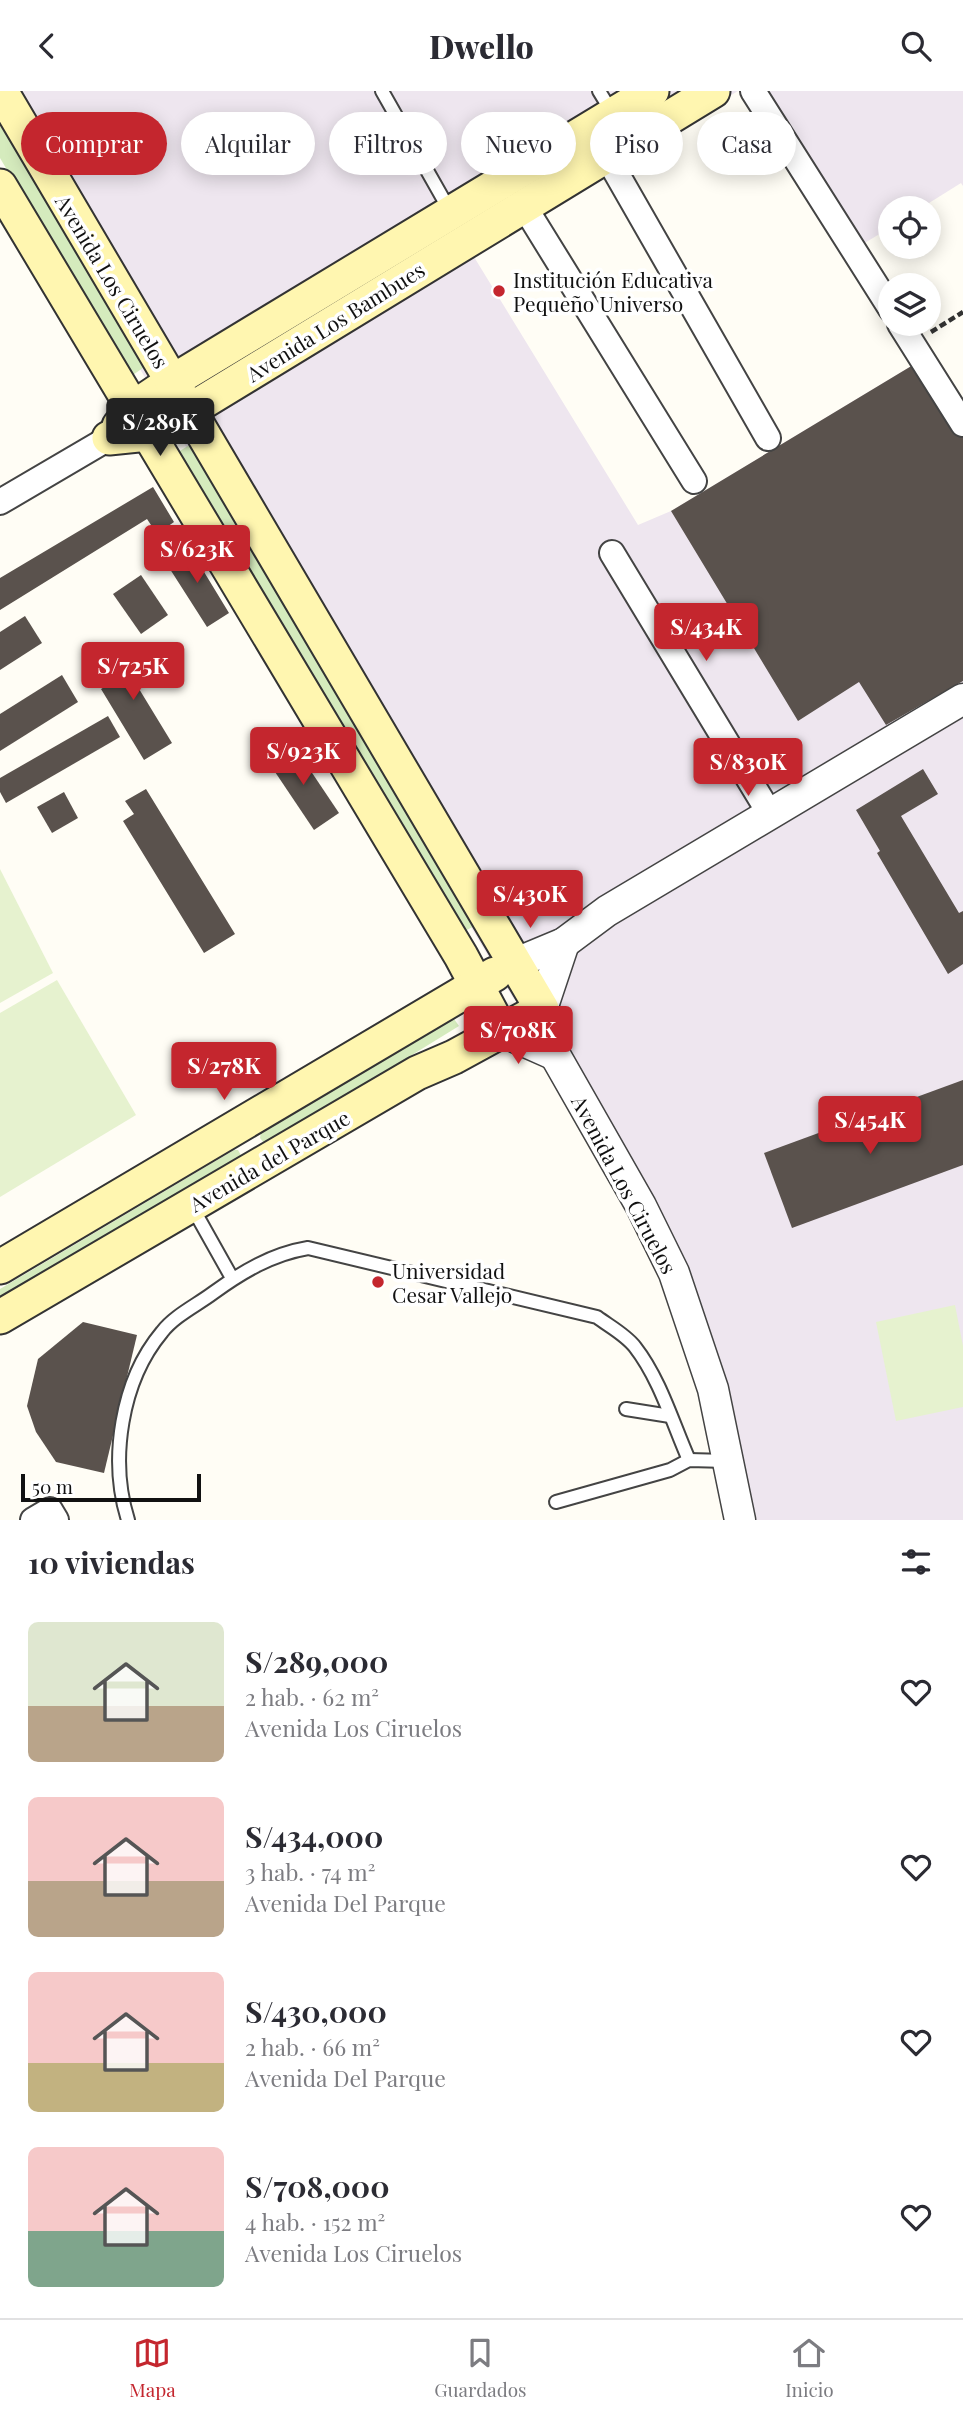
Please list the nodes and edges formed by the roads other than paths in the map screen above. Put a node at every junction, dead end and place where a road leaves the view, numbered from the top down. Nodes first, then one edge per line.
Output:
1 (1, 91) edge
2 (382, 91) edge
3 (652, 91) edge
4 (713, 91) edge
5 (753, 91) edge
6 (601, 111) edge
7 (679, 112) edge
8 (590, 167) edge
9 (617, 175) edge
10 (0, 186) edge
11 (524, 206) junction
12 (452, 214) junction
13 (878, 288) edge
14 (908, 336) edge
15 (173, 381) junction
16 (190, 410) junction
17 (140, 421) junction
18 (963, 424) edge
19 (109, 438) joint
20 (768, 438) dead end
21 (694, 481) dead end
22 (0, 502) edge
23 (612, 552) dead end
24 (963, 699) edge
25 (770, 814) junction
26 (564, 943) junction
27 (516, 963) junction
28 (475, 985) junction
29 (542, 1009) junction
30 (501, 1031) junction
31 (555, 1055) junction
32 (242, 1123) junction
33 (264, 1163) junction
34 (191, 1205) junction
35 (0, 1266) edge
36 (232, 1278) junction
37 (0, 1317) edge
38 (626, 1409) dead end
39 (670, 1416) junction
40 (689, 1460) junction
41 (729, 1461) junction
42 (556, 1502) dead end
43 (33, 1520) edge
44 (56, 1520) edge
45 (128, 1520) edge
46 (740, 1520) edge

1 - 15 main road, Avenida Los Ciruelos
2 - 12 lane
3 - 6 main road, Avenida Los Bambues
4 - 7 main road, Avenida Los Bambues
5 - 13 street
6 - 12 main road, Avenida Los Bambues
8 - 11 main road, Avenida Los Bambues
9 - 20 street
10 - 17 main road
11 - 16 main road, Avenida Los Bambues
11 - 21 street
12 - 15 main road, Avenida Los Bambues
14 - 18 street
15 - 16 main road, Avenida Los Ciruelos
15 - 17 main road, Avenida Los Bambues
16 - 17 main road, Avenida Los Bambues
16 - 27 main road, Avenida Los Ciruelos
17 - 19 main road, Avenida Los Bambues
17 - 28 main road
19 - 22 street
23 - 25 street
24 - 25 street
25 - 26 street
26 - 27 street
26 - 29 street
27 - 28 main road
27 - 29 main road, Avenida Los Ciruelos
28 - 30 main road
28 - 32 main road
29 - 30 main road, Avenida del Parque
29 - 31 street, Avenida Los Ciruelos
30 - 31 street
30 - 33 main road, Avenida del Parque
31 - 41 street, Avenida Los Ciruelos
32 - 33 main road
32 - 35 main road
33 - 34 main road, Avenida del Parque
34 - 36 lane
34 - 37 main road, Avenida del Parque
36 - 39 lane
36 - 45 lane
38 - 39 lane
39 - 40 lane
40 - 41 lane
40 - 42 lane
41 - 46 street, Avenida Los Ciruelos
43 - 44 street

